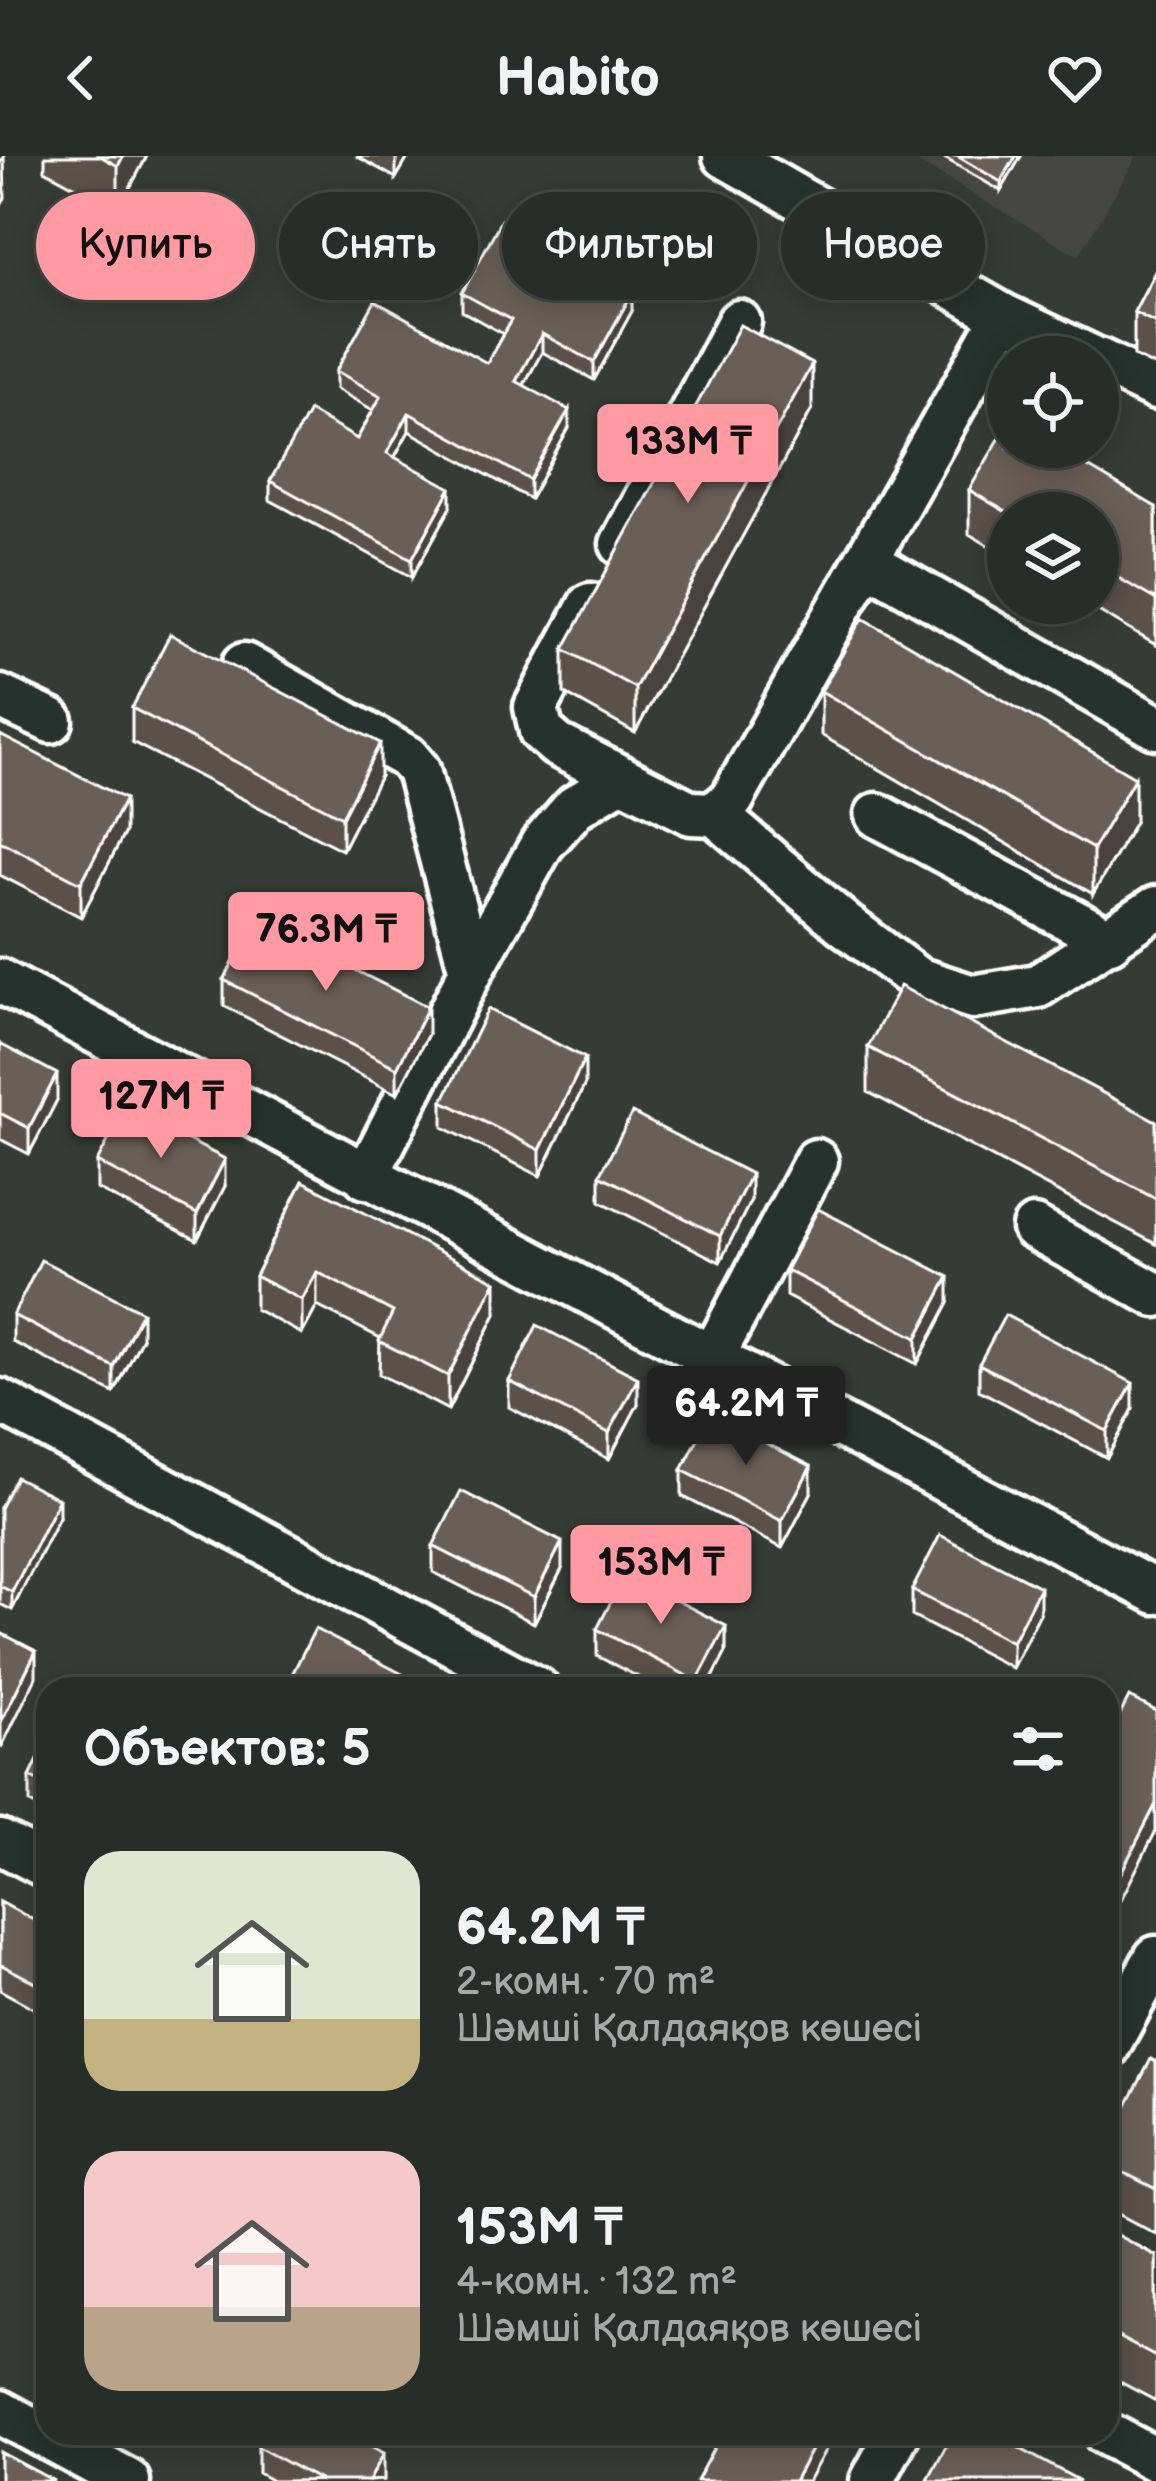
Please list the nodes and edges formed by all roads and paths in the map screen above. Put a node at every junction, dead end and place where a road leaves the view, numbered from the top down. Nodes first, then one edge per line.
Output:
1 (725, 156) edge
2 (1004, 316) junction
3 (739, 322) edge
4 (1046, 336) edge
5 (1119, 371) edge
6 (1156, 388) edge
7 (866, 561) junction
8 (244, 665) dead end
9 (0, 697) edge
10 (51, 721) dead end
11 (1156, 727) edge
12 (622, 778) junction
13 (715, 814) junction
14 (877, 814) dead end
15 (1156, 908) edge
16 (1110, 941) junction
17 (471, 971) junction
18 (0, 981) edge
19 (816, 1161) dead end
20 (366, 1177) junction
21 (1034, 1228) dead end
22 (1156, 1295) edge
23 (712, 1358) junction
24 (0, 1401) edge
25 (1153, 1582) edge
26 (515, 1677) edge
27 (0, 1842) edge
28 (36, 1861) edge
29 (1156, 1958) edge
30 (1119, 2000) edge
31 (0, 2412) edge
32 (36, 2431) edge
33 (1119, 2440) edge
34 (61, 2445) edge
35 (892, 2445) edge
36 (1156, 2460) edge
37 (128, 2481) edge
38 (872, 2481) edge

1 - 2 street
2 - 4 street
2 - 7 street
3 - 12 street
5 - 6 street
7 - 11 street
7 - 13 street
8 - 17 street
9 - 10 street
12 - 13 street
12 - 17 street
13 - 16 street
14 - 16 street
15 - 16 street
17 - 20 street
18 - 20 street
19 - 23 street
20 - 23 street
21 - 22 street
23 - 25 street
24 - 26 street
27 - 28 street
29 - 30 street
31 - 32 street
33 - 36 street
34 - 37 street
35 - 38 street

